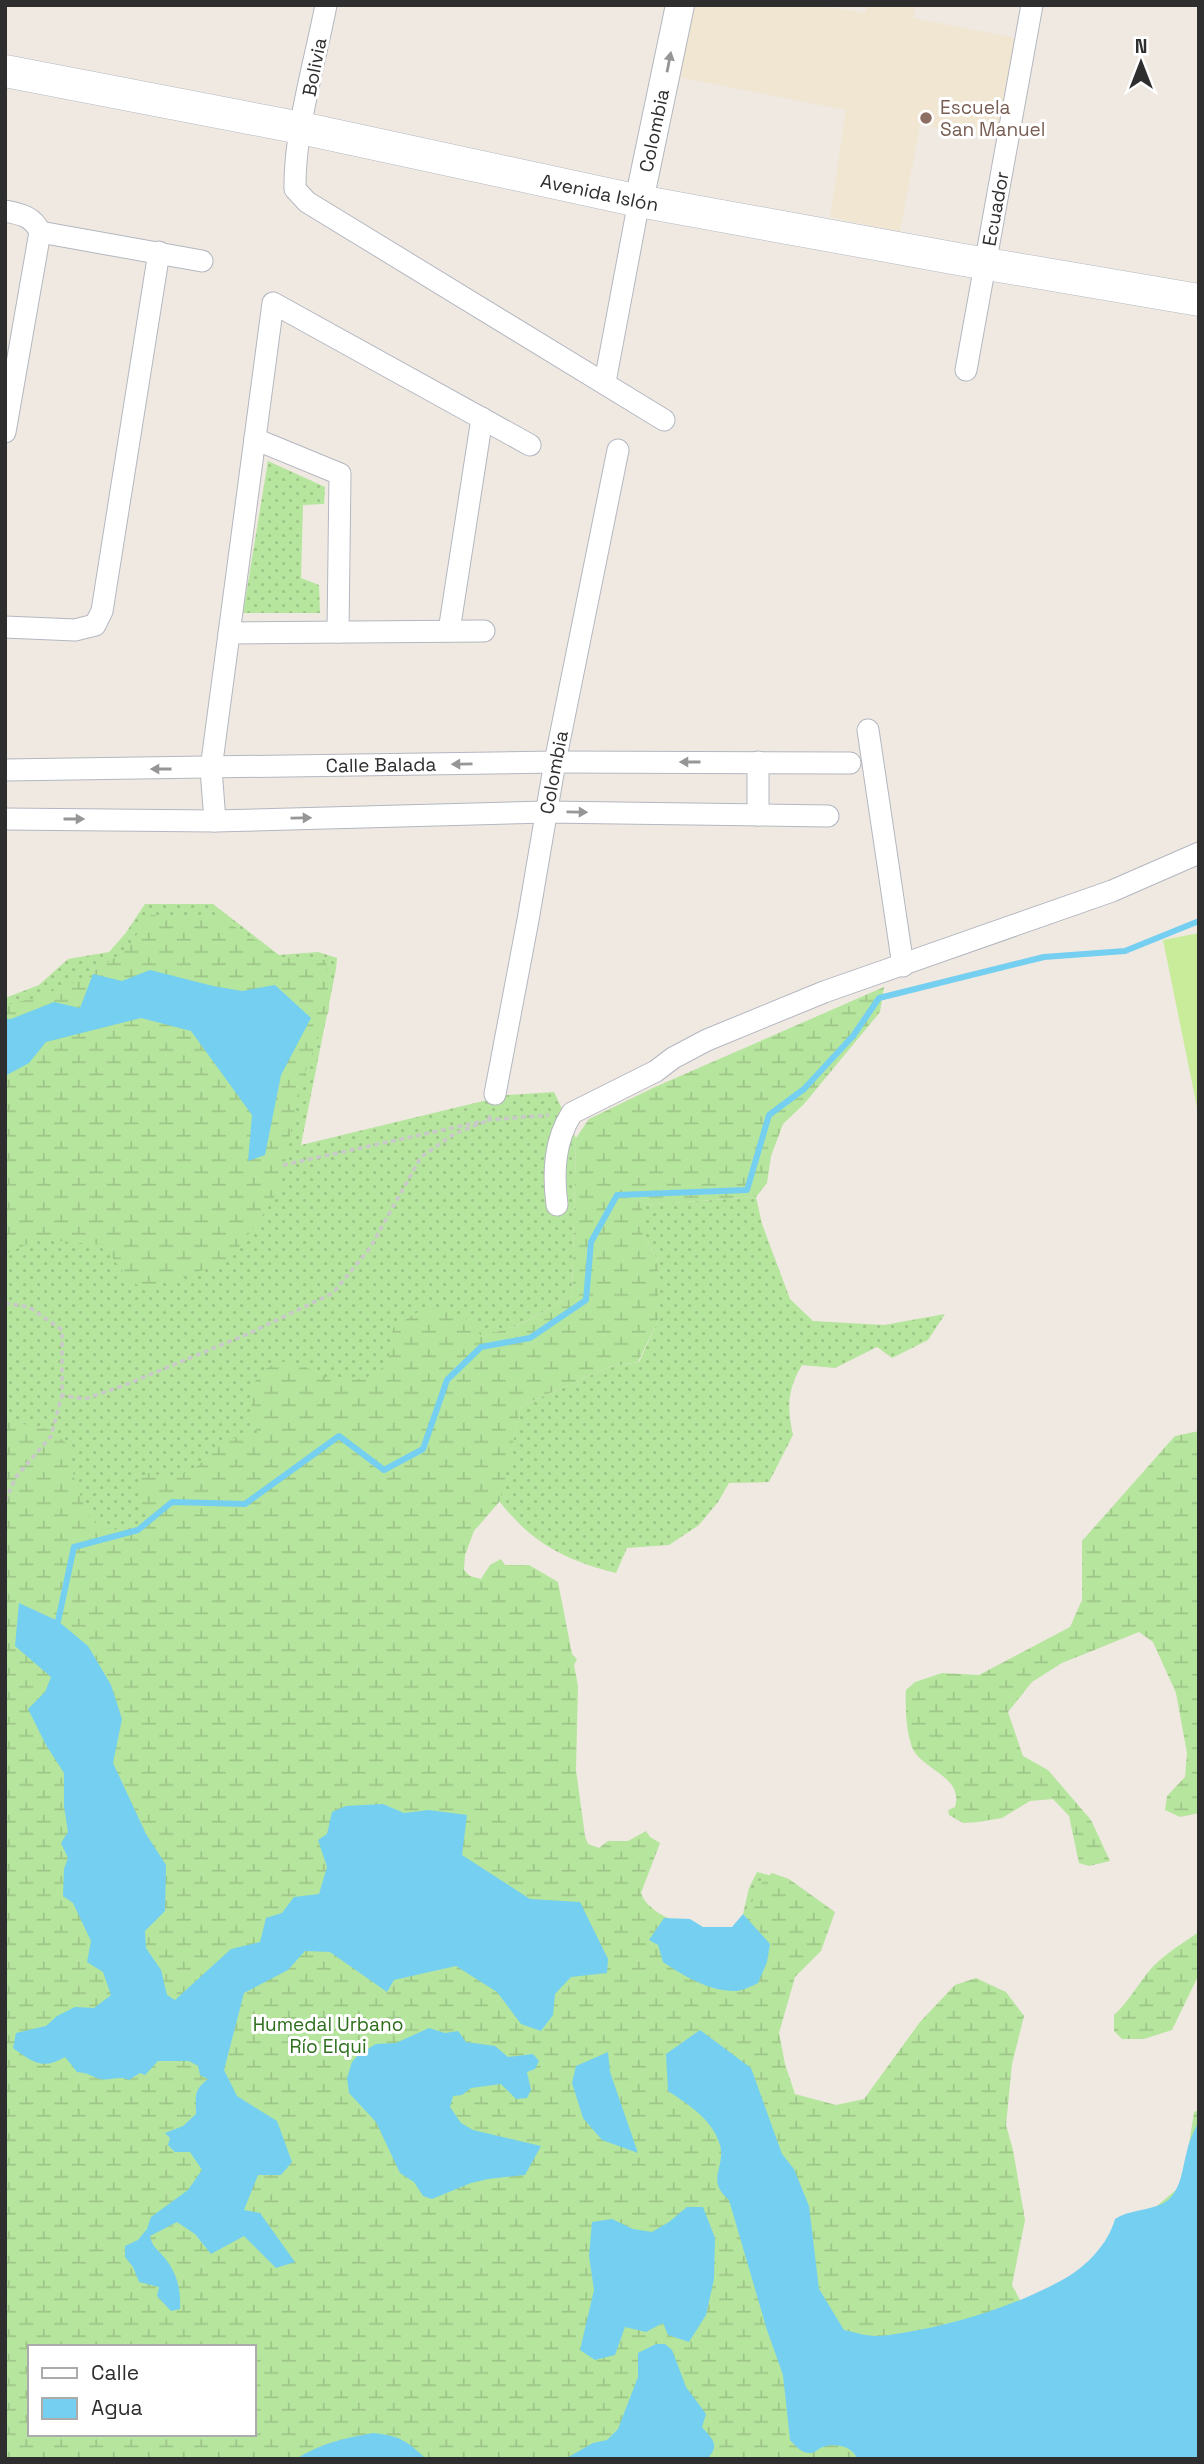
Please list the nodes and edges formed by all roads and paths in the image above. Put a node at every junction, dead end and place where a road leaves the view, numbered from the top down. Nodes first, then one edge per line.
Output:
1 (326, 5) edge
2 (680, 5) edge
3 (1032, 5) edge
4 (5, 71) edge
5 (301, 128) junction
6 (639, 201) junction
7 (5, 211) edge
8 (40, 232) junction
9 (159, 253) junction
10 (202, 261) dead end
11 (984, 264) junction
12 (1199, 300) edge
13 (966, 370) dead end
14 (605, 382) junction
15 (482, 418) junction
16 (664, 420) dead end
17 (5, 432) edge
18 (255, 439) junction
19 (530, 445) dead end
20 (618, 450) dead end
21 (5, 627) edge
22 (449, 631) junction
23 (484, 631) dead end
24 (338, 632) junction
25 (229, 633) junction
26 (869, 730) dead end
27 (555, 762) junction
28 (758, 762) junction
29 (850, 763) dead end
30 (211, 769) junction
31 (5, 770) edge
32 (546, 812) junction
33 (758, 815) junction
34 (828, 816) dead end
35 (5, 819) edge
36 (215, 821) junction
37 (1199, 853) edge
38 (904, 966) junction
39 (495, 1094) joint
40 (572, 1114) junction
41 (489, 1120) junction
42 (284, 1165) dead end
43 (557, 1205) dead end
44 (5, 1303) edge
45 (62, 1395) junction
46 (5, 1500) edge

1 - 5 street, Bolivia
6 -> 2 street, Colombia
3 - 11 street, Ecuador
4 - 5 main road, Avenida Islón
5 - 6 main road, Avenida Islón
5 - 14 street, Bolivia
6 - 11 main road, Avenida Islón
6 - 14 street, Colombia
7 - 8 street
8 - 9 street
8 - 17 street
9 - 10 street
9 - 21 street
11 - 12 main road, Avenida Islón
11 - 13 street, Ecuador
14 - 16 street, Bolivia
15 - 18 street
15 - 19 street
15 - 22 street
18 - 24 street
18 - 25 street
20 - 27 street, Colombia
22 - 23 street
22 - 24 street
24 - 25 street
25 - 30 street
26 - 38 street
28 -> 27 street, Calle Balada
27 -> 30 street, Calle Balada
27 - 32 street, Colombia
28 - 29 street, Calle Balada
28 - 33 street
30 -> 31 street, Calle Balada
30 - 36 street
32 -> 33 street
36 -> 32 street
32 - 39 street, Colombia
33 - 34 street
35 -> 36 street
37 - 38 street
38 - 40 street
39 - 41 path
40 - 41 path
40 - 43 street
41 - 42 path
41 - 45 path
44 - 45 path
45 - 46 path

